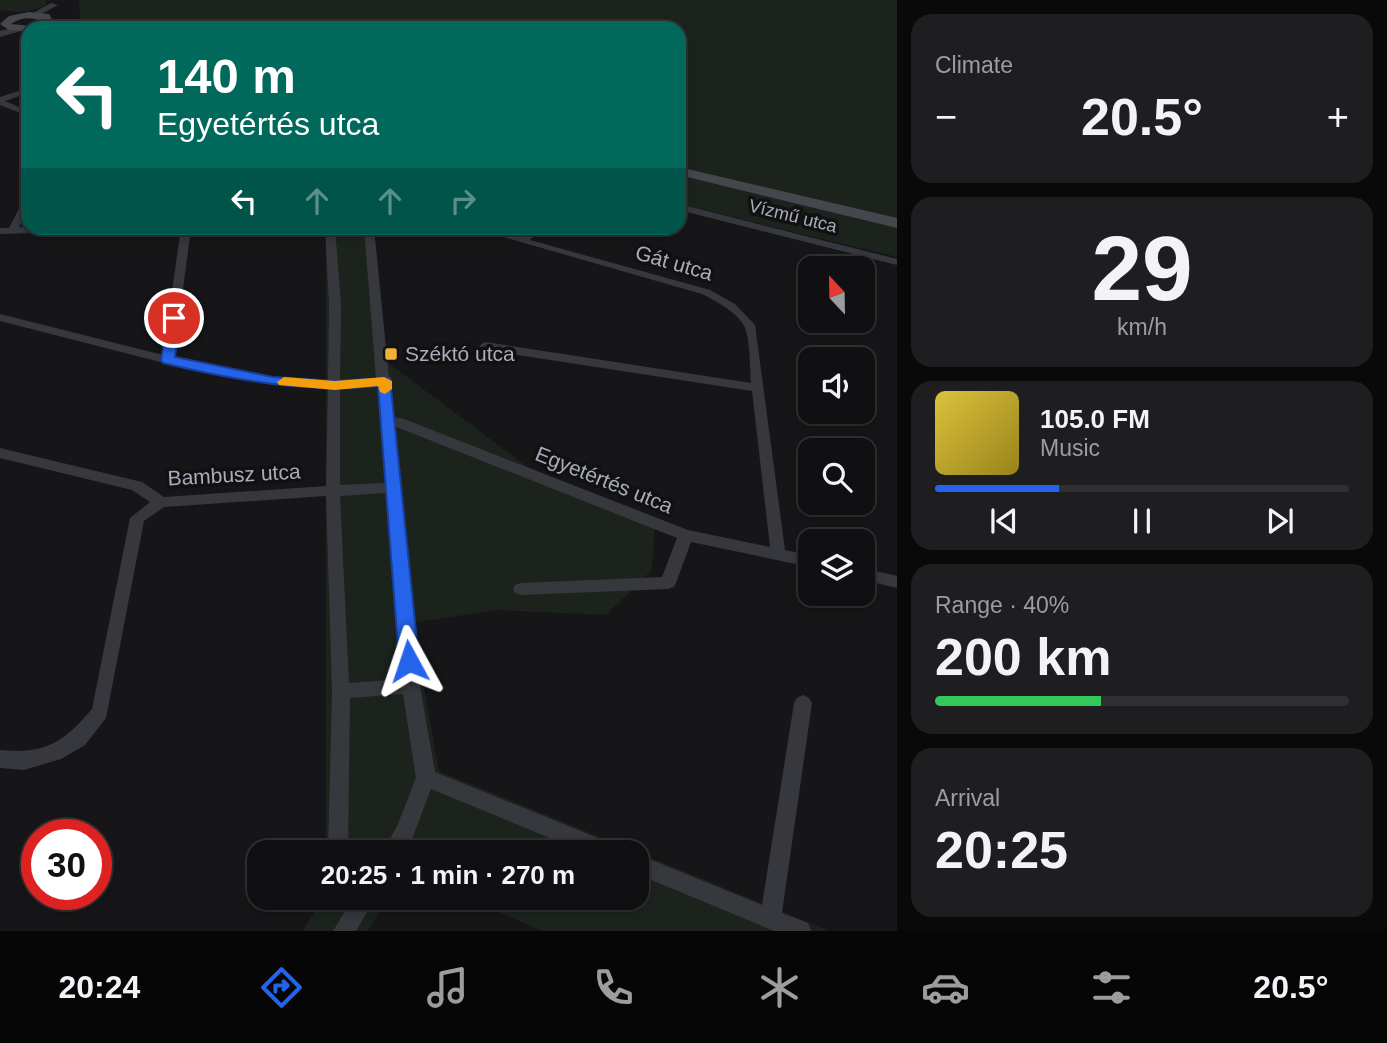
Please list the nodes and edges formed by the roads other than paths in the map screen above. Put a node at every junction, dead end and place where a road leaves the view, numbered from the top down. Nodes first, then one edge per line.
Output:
1 (55, 3) edge
2 (29, 15) junction
3 (45, 21) edge
4 (48, 21) edge
5 (2, 22) edge
6 (21, 28) edge
7 (21, 93) edge
8 (0, 102) edge
9 (21, 111) edge
10 (686, 173) edge
11 (686, 209) edge
12 (21, 215) edge
13 (897, 223) edge
14 (0, 231) edge
15 (12, 232) junction
16 (21, 232) edge
17 (185, 235) edge
18 (330, 235) edge
19 (370, 235) edge
20 (504, 235) edge
21 (529, 235) edge
22 (523, 240) junction
23 (897, 261) edge
24 (0, 317) edge
25 (485, 346) dead end
26 (168, 360) junction
27 (384, 381) junction
28 (335, 385) junction
29 (759, 388) junction
30 (388, 421) junction
31 (0, 453) edge
32 (395, 487) junction
33 (333, 490) junction
34 (161, 502) junction
35 (686, 535) junction
36 (778, 553) junction
37 (798, 558) edge
38 (875, 577) edge
39 (897, 583) edge
40 (521, 589) dead end
41 (411, 686) junction
42 (341, 691) junction
43 (803, 704) dead end
44 (0, 759) edge
45 (426, 778) junction
46 (338, 840) edge
47 (400, 840) edge
48 (578, 840) edge
49 (649, 869) edge
50 (357, 910) edge
51 (770, 919) junction
52 (344, 931) edge
53 (800, 931) edge

1 - 2 street
1 - 4 street
2 - 3 main road
2 - 5 main road
5 - 6 main road
7 - 8 street
8 - 9 street
10 - 13 main road, Vízmű utca
11 - 23 street, Vízmű utca
12 - 15 street
14 - 15 street
15 - 16 street
17 - 26 street
18 - 28 street
19 - 27 street
20 - 22 street, Gát utca
21 - 22 street
22 - 29 street, Gát utca
24 - 26 street
25 - 29 street
26 - 28 street
27 - 28 street
27 - 30 street
28 - 33 street
29 - 36 street, Gát utca
30 - 32 street
30 - 35 street, Egyetértés utca
31 - 34 street, Bambusz utca
32 - 33 street, Bambusz utca
32 - 41 street
33 - 34 street, Bambusz utca
33 - 42 street
34 - 44 street
35 - 36 street, Egyetértés utca
35 - 40 street
36 - 37 street, Egyetértés utca
38 - 39 street
41 - 42 street
41 - 45 street
42 - 46 street
43 - 51 street
45 - 47 street
45 - 48 street
49 - 51 street
50 - 52 street
51 - 53 street

